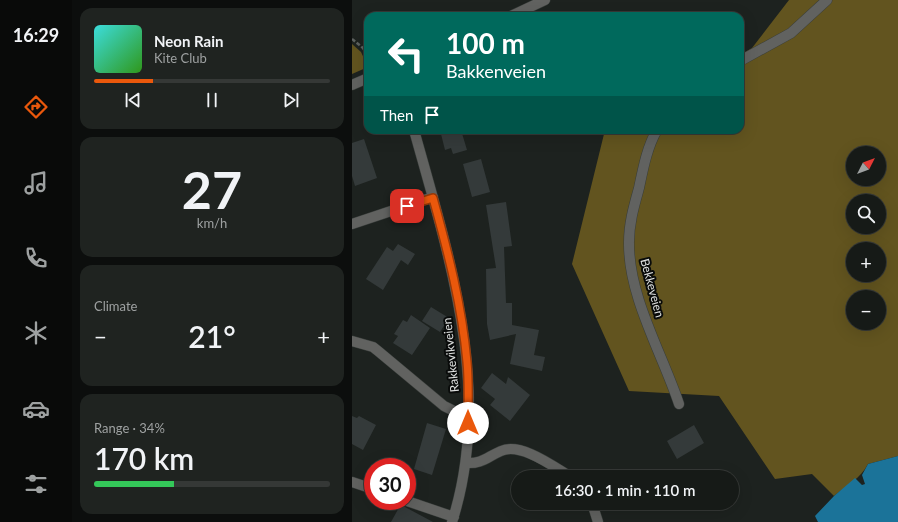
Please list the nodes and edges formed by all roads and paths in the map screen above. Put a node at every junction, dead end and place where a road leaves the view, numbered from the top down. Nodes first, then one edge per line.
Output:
1 (544, 0) edge
2 (827, 0) edge
3 (518, 12) edge
4 (352, 39) edge
5 (364, 50) edge
6 (744, 59) edge
7 (364, 80) edge
8 (352, 85) edge
9 (415, 134) edge
10 (655, 134) edge
11 (433, 198) junction
12 (352, 224) edge
13 (352, 341) edge
14 (679, 404) dead end
15 (468, 414) junction
16 (466, 463) junction
17 (559, 470) edge
18 (352, 482) edge
19 (364, 486) edge
20 (416, 504) edge
21 (594, 510) edge
22 (453, 519) edge
23 (598, 522) edge

1 - 3 street
2 - 6 street
4 - 5 path
7 - 8 street
9 - 11 street, Rakkevikveien
10 - 14 street, Bekkeveien
11 - 12 street
11 - 15 street, Rakkevikveien
13 - 15 street
15 - 16 street, Rakkevikveien
16 - 17 street
16 - 22 street, Rakkevikveien
18 - 19 street
20 - 22 street, Rakkevikveien
21 - 23 street

